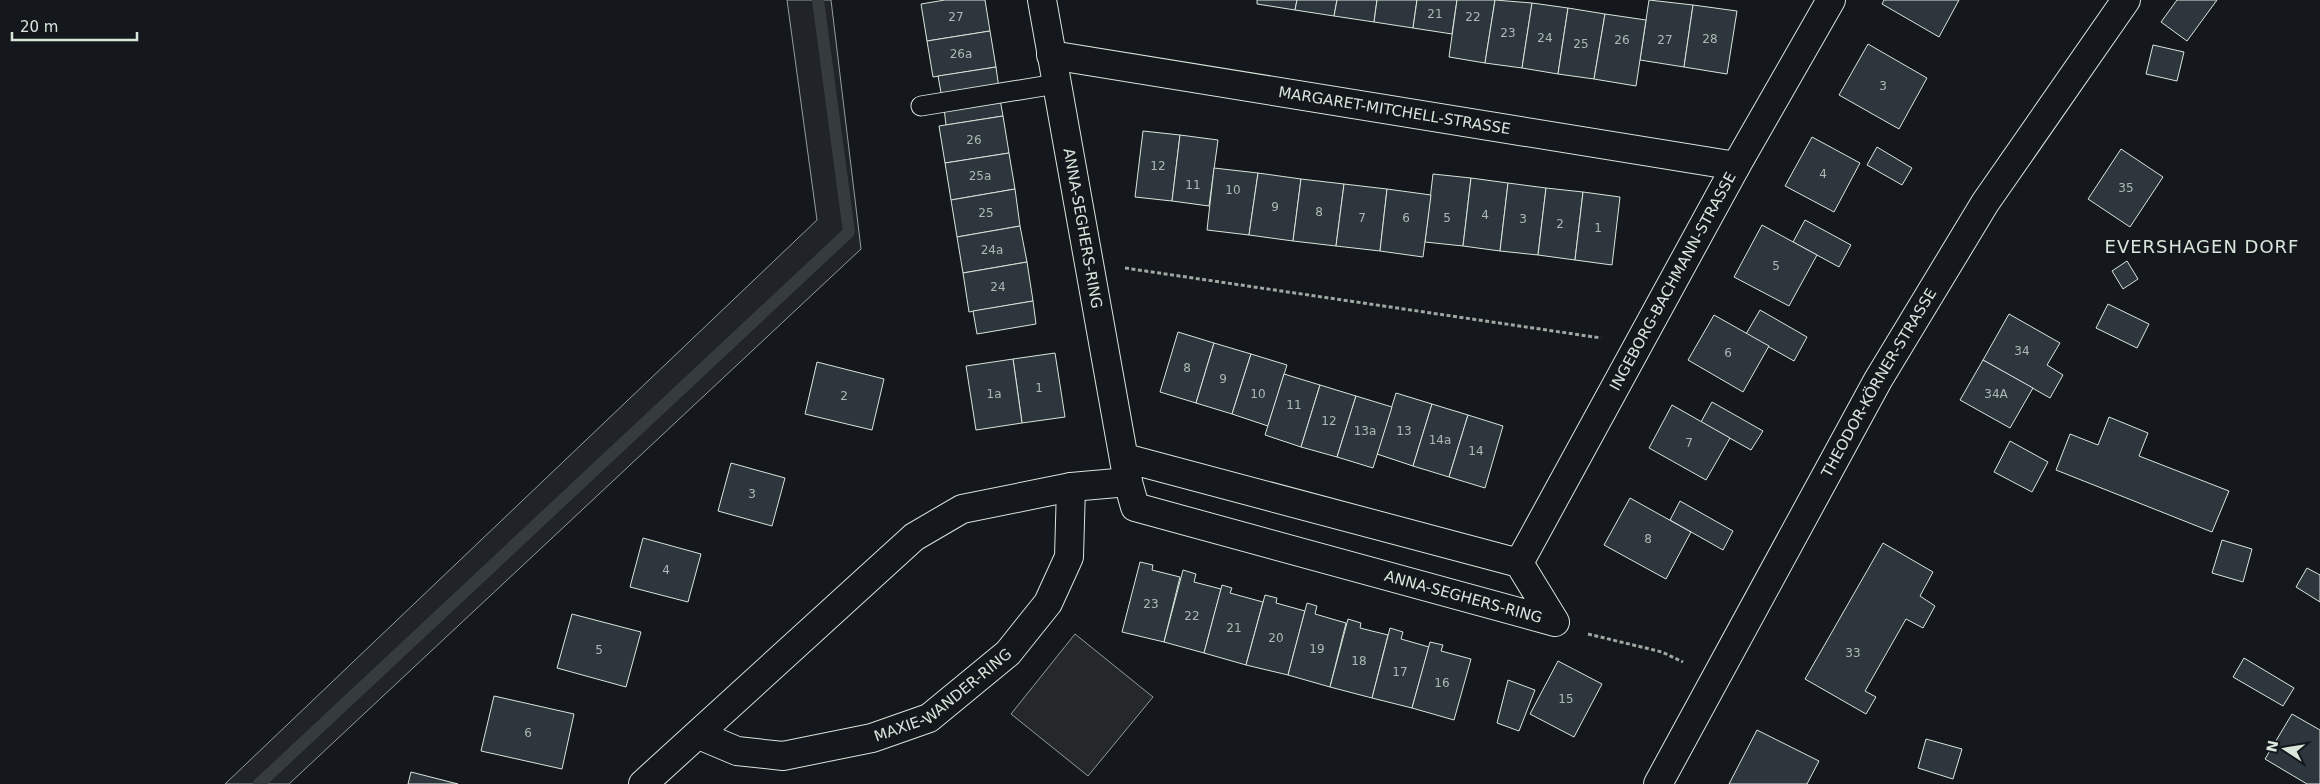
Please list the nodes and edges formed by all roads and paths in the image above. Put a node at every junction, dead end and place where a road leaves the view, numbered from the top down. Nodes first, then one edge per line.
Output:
1 (1042, 0) edge
2 (1831, 0) edge
3 (2126, 0) edge
4 (1051, 55) junction
5 (1056, 84) junction
6 (921, 106) dead end
7 (1736, 166) junction
8 (1087, 262) junction
9 (1640, 344) junction
10 (1126, 470) junction
11 (1071, 487) junction
12 (1519, 564) junction
13 (1555, 622) junction
14 (1716, 676) junction
15 (699, 735) junction
16 (643, 784) edge
17 (1658, 784) edge

1 - 4 street, ANNA-SEGHERS-RING
2 - 7 street, INGEBORG-BACHMANN-STRASSE
3 - 14 street, THEODOR-KÖRNER-STRASSE
4 - 5 street, ANNA-SEGHERS-RING
4 - 7 street, MARGARET-MITCHELL-STRASSE
5 - 6 lane
5 - 8 street, ANNA-SEGHERS-RING
7 - 9 street, INGEBORG-BACHMANN-STRASSE
8 - 9 path
8 - 10 street, ANNA-SEGHERS-RING
9 - 12 street, INGEBORG-BACHMANN-STRASSE
10 - 11 street
10 - 12 street
10 - 13 street, ANNA-SEGHERS-RING
11 - 15 street
11 - 15 street, MAXIE-WANDER-RING
12 - 13 street, ANNA-SEGHERS-RING
13 - 14 path
14 - 17 street, THEODOR-KÖRNER-STRASSE
15 - 16 street

